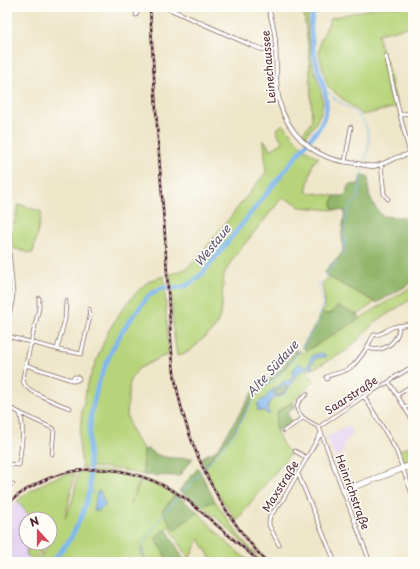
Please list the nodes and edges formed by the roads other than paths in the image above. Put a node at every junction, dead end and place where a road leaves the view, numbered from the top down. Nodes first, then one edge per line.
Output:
1 (140, 7) edge
2 (165, 7) edge
3 (268, 7) edge
4 (136, 15) dead end
5 (276, 50) junction
6 (386, 56) dead end
7 (413, 112) edge
8 (400, 115) junction
9 (351, 127) dead end
10 (412, 155) edge
11 (345, 162) junction
12 (381, 164) junction
13 (388, 199) dead end
14 (7, 249) edge
15 (8, 256) edge
16 (40, 298) dead end
17 (66, 301) dead end
18 (89, 309) dead end
19 (413, 324) edge
20 (7, 325) edge
21 (399, 326) junction
22 (7, 336) edge
23 (31, 342) junction
24 (367, 348) junction
25 (57, 349) junction
26 (26, 365) junction
27 (413, 366) edge
28 (327, 378) dead end
29 (72, 379) dead end
30 (389, 382) junction
31 (413, 385) edge
32 (307, 394) dead end
33 (397, 395) junction
34 (364, 396) junction
35 (413, 404) edge
36 (7, 406) edge
37 (70, 408) dead end
38 (405, 408) junction
39 (20, 413) junction
40 (303, 418) junction
41 (413, 421) edge
42 (319, 427) junction
43 (284, 431) dead end
44 (321, 433) junction
45 (295, 451) dead end
46 (52, 454) dead end
47 (307, 458) junction
48 (7, 464) edge
49 (413, 465) edge
50 (402, 469) junction
51 (298, 474) junction
52 (13, 484) dead end
53 (7, 485) edge
54 (343, 491) junction
55 (413, 497) edge
56 (279, 545) dead end
57 (413, 560) edge
58 (335, 562) edge
59 (370, 562) edge
60 (407, 562) edge

1 - 4 street
2 - 5 street
3 - 5 street, Leinechaussee
5 - 11 street, Leinechaussee
6 - 8 street
7 - 8 street
8 - 10 street
9 - 11 street
10 - 12 street, Leinechaussee
11 - 12 street, Leinechaussee
12 - 13 street
14 - 15 street
15 - 20 street
16 - 23 street
17 - 25 street
18 - 25 street
19 - 21 street
21 - 24 street
21 - 24 street
22 - 23 street
23 - 25 street
23 - 26 street
24 - 28 street
26 - 29 street
26 - 37 street
27 - 30 street, Saarstraße
30 - 33 street
30 - 34 street, Saarstraße
31 - 33 street
32 - 40 street
33 - 38 street
34 - 42 street, Saarstraße
34 - 50 street
35 - 38 street
36 - 39 street
38 - 41 street
39 - 46 street
39 - 48 street
40 - 42 street, Saarstraße
40 - 43 street
42 - 44 street, Heinrichstraße
44 - 47 street, Maxstraße
44 - 54 street, Heinrichstraße
45 - 47 street, Maxstraße
47 - 51 street, Maxstraße
49 - 50 street
50 - 54 street
50 - 55 street
51 - 56 street, Maxstraße
51 - 58 street
52 - 53 street
54 - 59 street, Heinrichstraße
57 - 60 street

